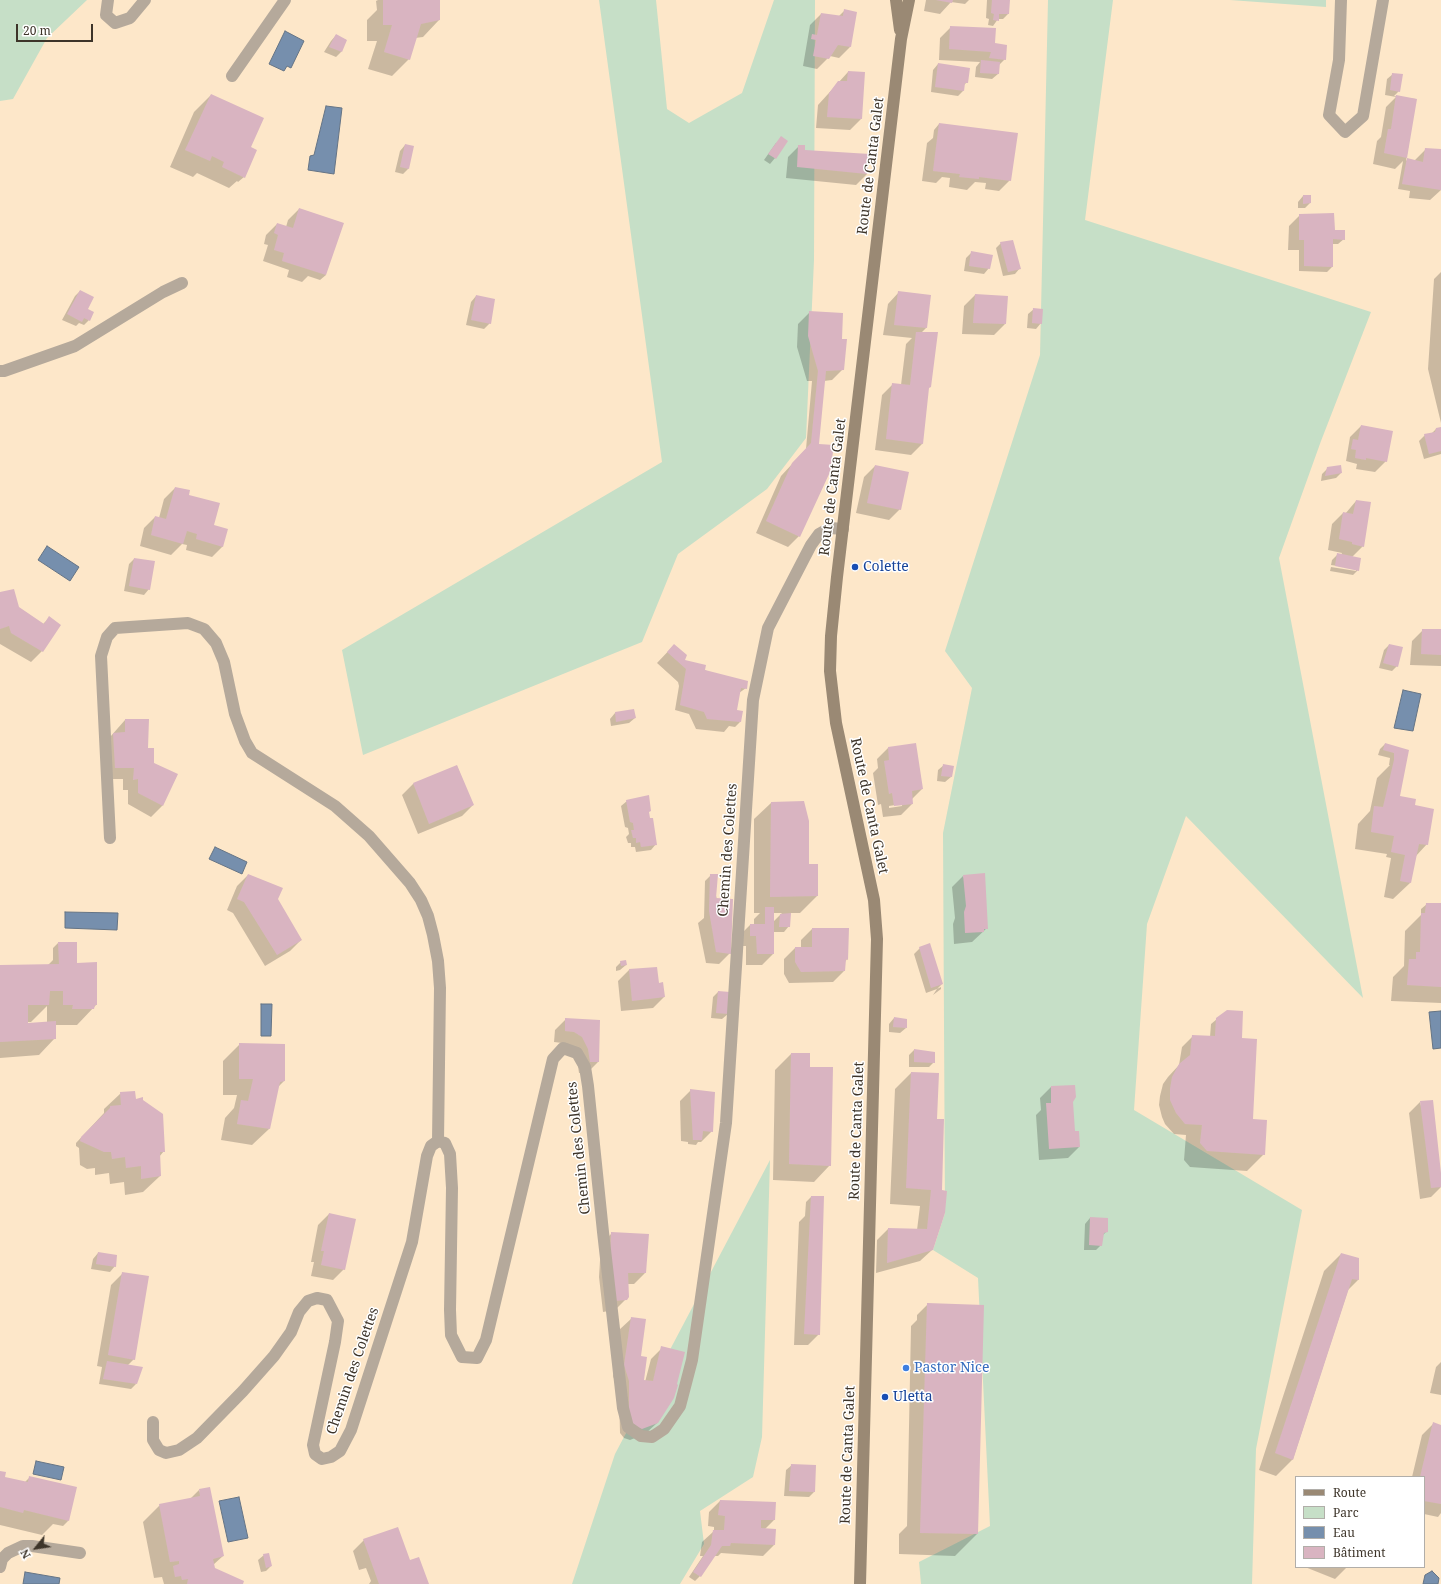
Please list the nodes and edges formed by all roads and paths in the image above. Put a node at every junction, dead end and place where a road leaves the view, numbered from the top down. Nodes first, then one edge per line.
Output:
1 (108, 0) edge
2 (145, 0) edge
3 (285, 0) edge
4 (896, 0) edge
5 (909, 0) edge
6 (1341, 0) edge
7 (1383, 0) edge
8 (901, 39) junction
9 (232, 76) dead end
10 (182, 283) dead end
11 (0, 371) edge
12 (843, 529) junction
13 (110, 838) dead end
14 (438, 1140) junction
15 (153, 1422) dead end
16 (80, 1553) dead end
17 (0, 1567) edge
18 (860, 1584) edge

1 - 2 street
3 - 9 street
4 - 8 main road, Route de Canta Galet
5 - 8 main road, Route de Canta Galet
6 - 7 street
8 - 12 main road, Route de Canta Galet
10 - 11 street
12 - 14 street, Chemin des Colettes
12 - 18 main road, Route de Canta Galet
13 - 14 street
14 - 15 street, Chemin des Colettes
16 - 17 street

